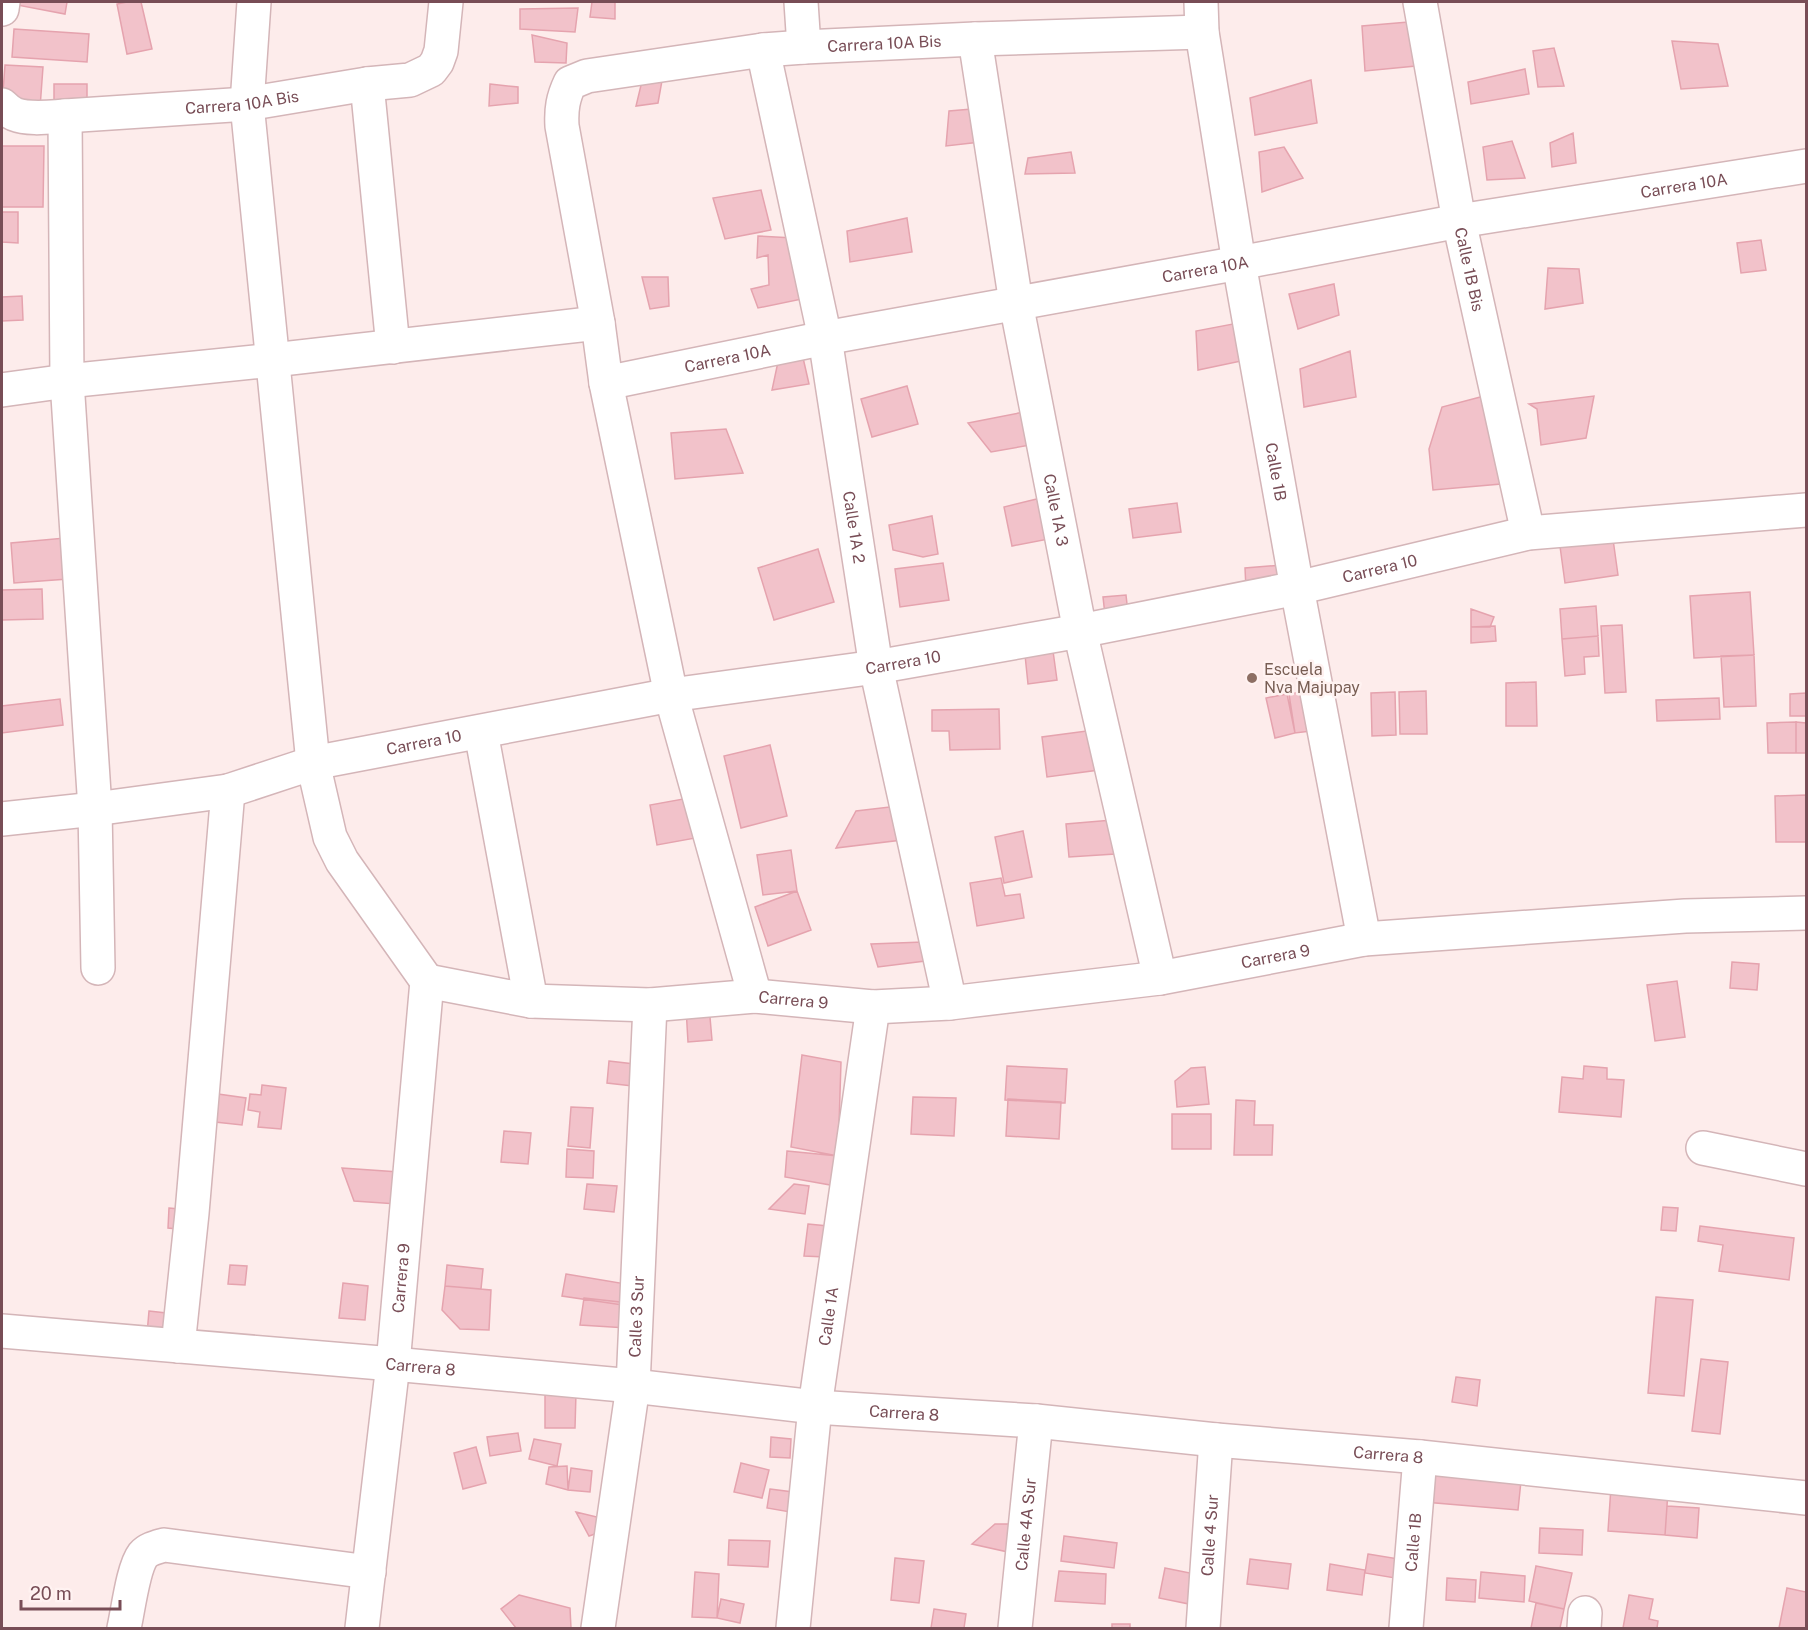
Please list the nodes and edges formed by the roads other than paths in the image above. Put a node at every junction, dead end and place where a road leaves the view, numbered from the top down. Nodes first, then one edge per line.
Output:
1 (3, 2) edge
2 (254, 2) edge
3 (801, 2) edge
4 (1420, 2) edge
5 (2, 9) edge
6 (445, 11) edge
7 (1202, 17) edge
8 (975, 39) junction
9 (804, 47) junction
10 (763, 50) junction
11 (368, 84) junction
12 (247, 104) junction
13 (2, 105) edge
14 (65, 116) junction
15 (1806, 166) edge
16 (1459, 221) junction
17 (1239, 263) junction
18 (1016, 303) junction
19 (598, 323) junction
20 (825, 338) junction
21 (393, 347) junction
22 (273, 360) junction
23 (67, 381) junction
24 (606, 383) junction
25 (2, 390) edge
26 (1806, 510) edge
27 (1528, 533) junction
28 (1297, 588) junction
29 (1080, 631) junction
30 (876, 667) junction
31 (671, 695) junction
32 (481, 732) junction
33 (313, 763) junction
34 (228, 790) junction
35 (95, 809) junction
36 (2, 819) edge
37 (1806, 913) edge
38 (1364, 939) junction
39 (98, 968) dead end
40 (1160, 978) junction
41 (427, 981) junction
42 (755, 996) junction
43 (531, 1001) junction
44 (950, 1003) junction
45 (650, 1005) junction
46 (873, 1007) junction
47 (1703, 1148) dead end
48 (1806, 1169) edge
49 (2, 1331) edge
50 (178, 1346) junction
51 (393, 1364) junction
52 (633, 1386) junction
53 (815, 1407) junction
54 (1036, 1421) junction
55 (1216, 1440) junction
56 (1420, 1457) junction
57 (1806, 1498) edge
58 (369, 1572) junction
59 (124, 1629) edge
60 (362, 1629) edge
61 (598, 1629) edge
62 (793, 1629) edge
63 (1016, 1629) edge
64 (1203, 1629) edge
65 (1406, 1629) edge

1 - 5 street
2 - 12 street
3 - 9 street
4 - 16 street, Calle 1B Bis
6 - 11 street, Carrera 10A Bis
7 - 8 street, Carrera 10A Bis
7 - 17 street, Calle 1B
8 - 9 street, Carrera 10A Bis
8 - 18 street, Calle 1A 3
9 - 10 street, Carrera 10A Bis
10 - 19 street, Carrera 10A Bis
10 - 20 street, Calle 1A 2
11 - 12 street, Carrera 10A Bis
11 - 21 street
12 - 14 street, Carrera 10A Bis
12 - 22 street
13 - 14 street, Carrera 10A Bis
14 - 23 street
15 - 16 street, Carrera 10A
16 - 17 street, Carrera 10A
16 - 27 street, Calle 1B Bis
17 - 18 street, Carrera 10A
17 - 28 street, Calle 1B
18 - 20 street, Carrera 10A
18 - 29 street, Calle 1A 3
19 - 21 street
19 - 24 street
20 - 24 street, Carrera 10A
20 - 30 street, Calle 1A 2
21 - 22 street
22 - 23 street
22 - 33 street
23 - 25 street
23 - 35 street
24 - 31 street
26 - 27 street, Carrera 10
27 - 28 street, Carrera 10
28 - 29 street, Carrera 10
28 - 38 street, Calle 1B
29 - 30 street, Carrera 10
29 - 40 street, Calle 1A 3
30 - 31 street, Carrera 10
30 - 44 street, Calle 1A 2
31 - 32 street, Carrera 10
31 - 42 street
32 - 33 street, Carrera 10
32 - 43 street
33 - 34 street, Carrera 10
33 - 41 street
34 - 35 street, Carrera 10
34 - 50 street
35 - 36 street, Carrera 10
35 - 39 street
37 - 38 street, Carrera 9
38 - 40 street, Carrera 9
40 - 44 street, Carrera 9
41 - 43 street, Carrera 9
41 - 51 street, Carrera 9
42 - 45 street, Carrera 9
42 - 46 street, Carrera 9
43 - 45 street, Carrera 9
44 - 46 street, Carrera 9
45 - 52 street, Calle 3 Sur
46 - 53 street, Calle 1A
47 - 48 street
49 - 50 street, Carrera 8
50 - 51 street, Carrera 8
51 - 52 street, Carrera 8
51 - 58 street, Carrera 9
52 - 53 street, Carrera 8
52 - 61 street, Calle 3 Sur
53 - 54 street, Carrera 8
53 - 62 street, Calle 1A
54 - 55 street, Carrera 8
54 - 63 street, Calle 4A Sur
55 - 56 street, Carrera 8
55 - 64 street, Calle 4 Sur
56 - 57 street, Carrera 8
56 - 65 street, Calle 1B
58 - 59 street
58 - 60 street, Carrera 9

